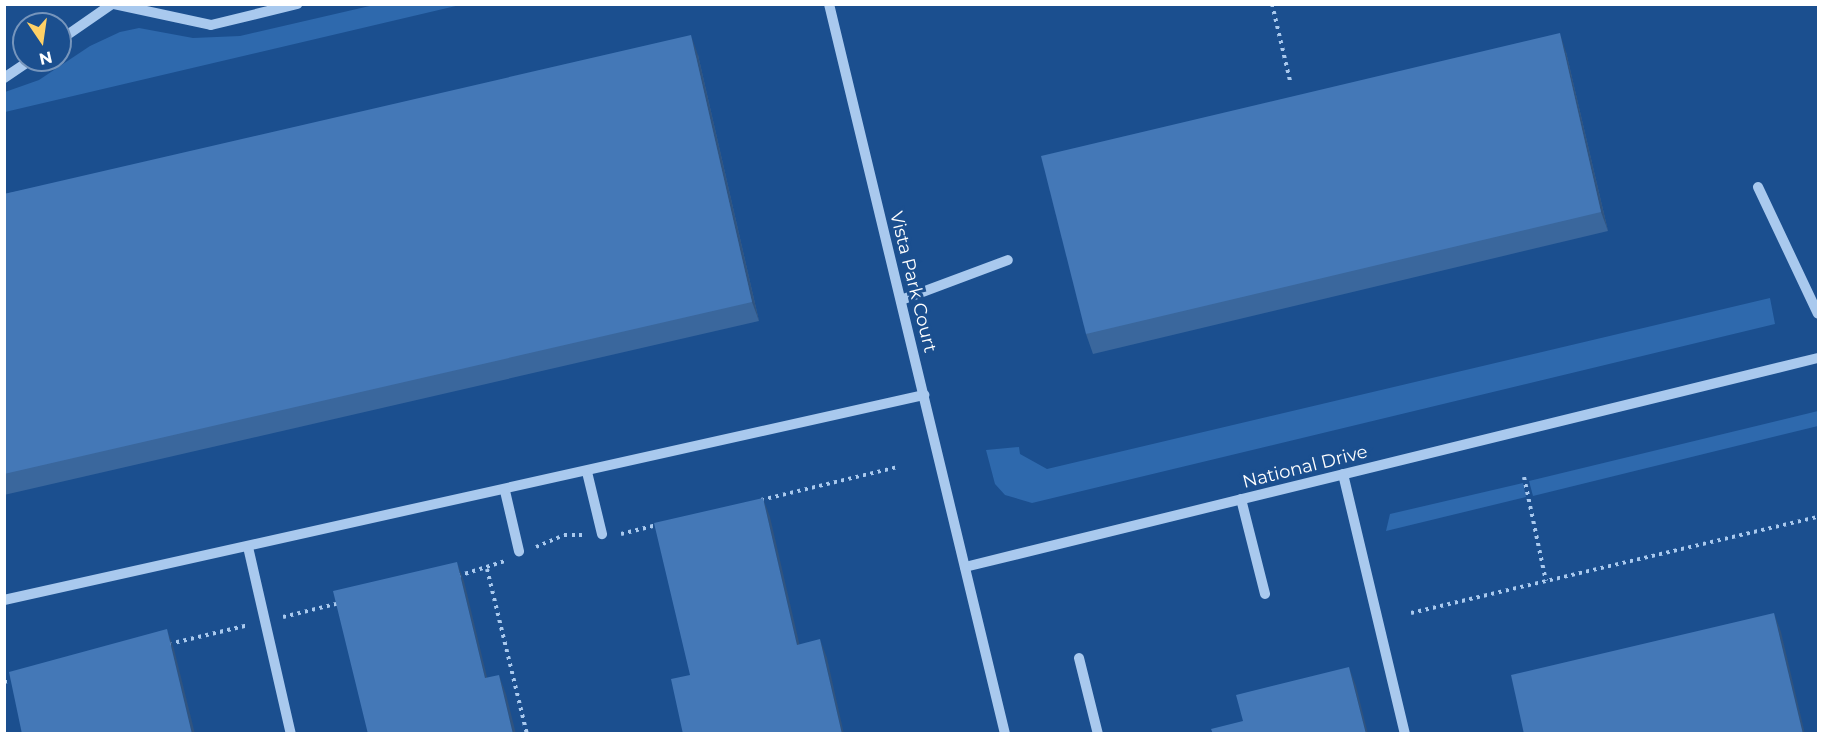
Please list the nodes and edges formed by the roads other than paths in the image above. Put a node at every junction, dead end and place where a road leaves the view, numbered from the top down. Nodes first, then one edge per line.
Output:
1 (113, 4) edge
2 (297, 4) edge
3 (829, 4) edge
4 (72, 32) edge
5 (1758, 187) dead end
6 (1008, 260) dead end
7 (901, 300) junction
8 (1818, 314) edge
9 (1818, 358) edge
10 (924, 395) junction
11 (587, 472) junction
12 (1343, 474) junction
13 (505, 491) junction
14 (1241, 500) junction
15 (602, 534) road end
16 (248, 547) junction
17 (524, 550) road end
18 (965, 567) junction
19 (1265, 594) dead end
20 (4, 600) edge
21 (1079, 658) dead end
22 (291, 734) edge
23 (1005, 734) edge
24 (1098, 734) edge
25 (1405, 734) edge

1 - 2 street
1 - 4 street
3 - 7 street, Vista Park Court
5 - 8 street
6 - 7 street
7 - 10 street, Vista Park Court
9 - 12 street, National Drive
10 - 11 street
10 - 18 street, Vista Park Court
11 - 13 street
11 - 15 street
12 - 14 street, National Drive
12 - 25 street
13 - 16 street
13 - 17 street
14 - 18 street, National Drive
14 - 19 street
16 - 20 street
16 - 22 street
18 - 23 street
21 - 24 street

